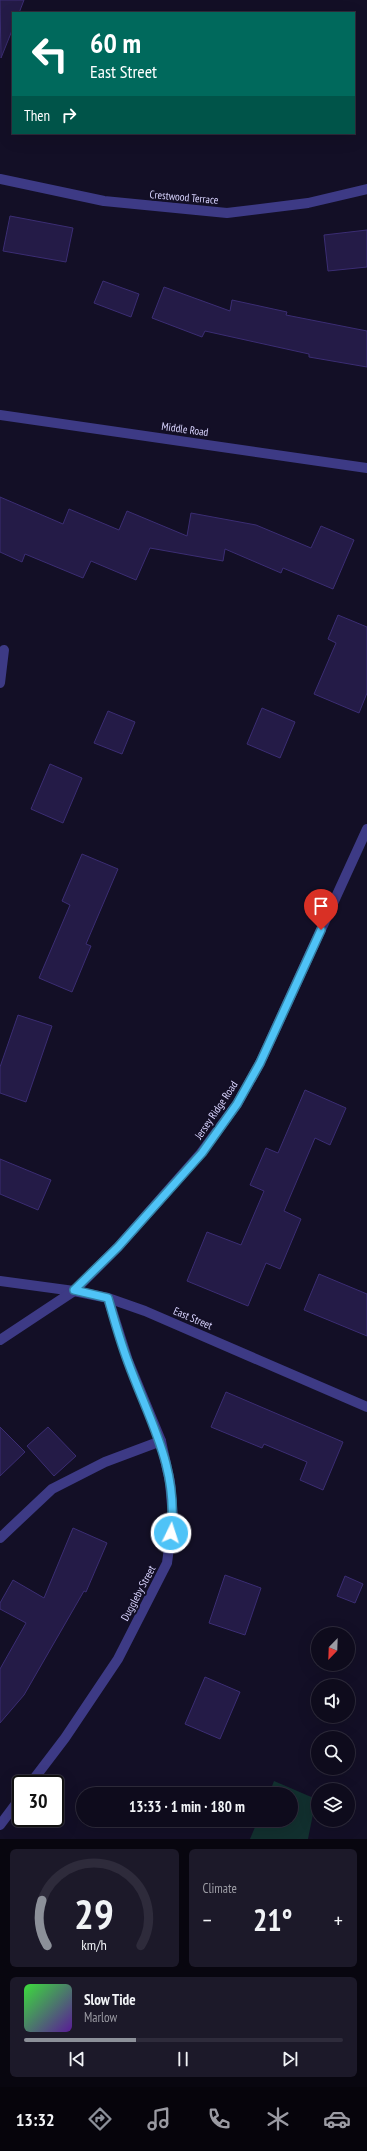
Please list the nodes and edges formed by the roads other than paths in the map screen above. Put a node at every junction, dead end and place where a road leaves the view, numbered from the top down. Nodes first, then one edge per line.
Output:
1 (0, 179) edge
2 (367, 190) edge
3 (0, 415) edge
4 (367, 468) edge
5 (4, 650) dead end
6 (0, 683) edge
7 (367, 829) edge
8 (0, 1281) edge
9 (74, 1290) junction
10 (108, 1298) junction
11 (0, 1340) edge
12 (367, 1407) edge
13 (161, 1441) junction
14 (0, 1538) edge
15 (37, 1775) edge
16 (12, 1809) edge
17 (0, 1825) edge

1 - 2 street, Crestwood Terrace
3 - 4 street, Middle Road
5 - 6 street
7 - 9 street, Jersey Ridge Road
8 - 9 street, East Street
9 - 10 street, East Street
9 - 11 street, Jersey Ridge Road
10 - 12 street, East Street
10 - 13 street, Duggleby Street
13 - 14 street
13 - 15 street, Duggleby Street
16 - 17 street

